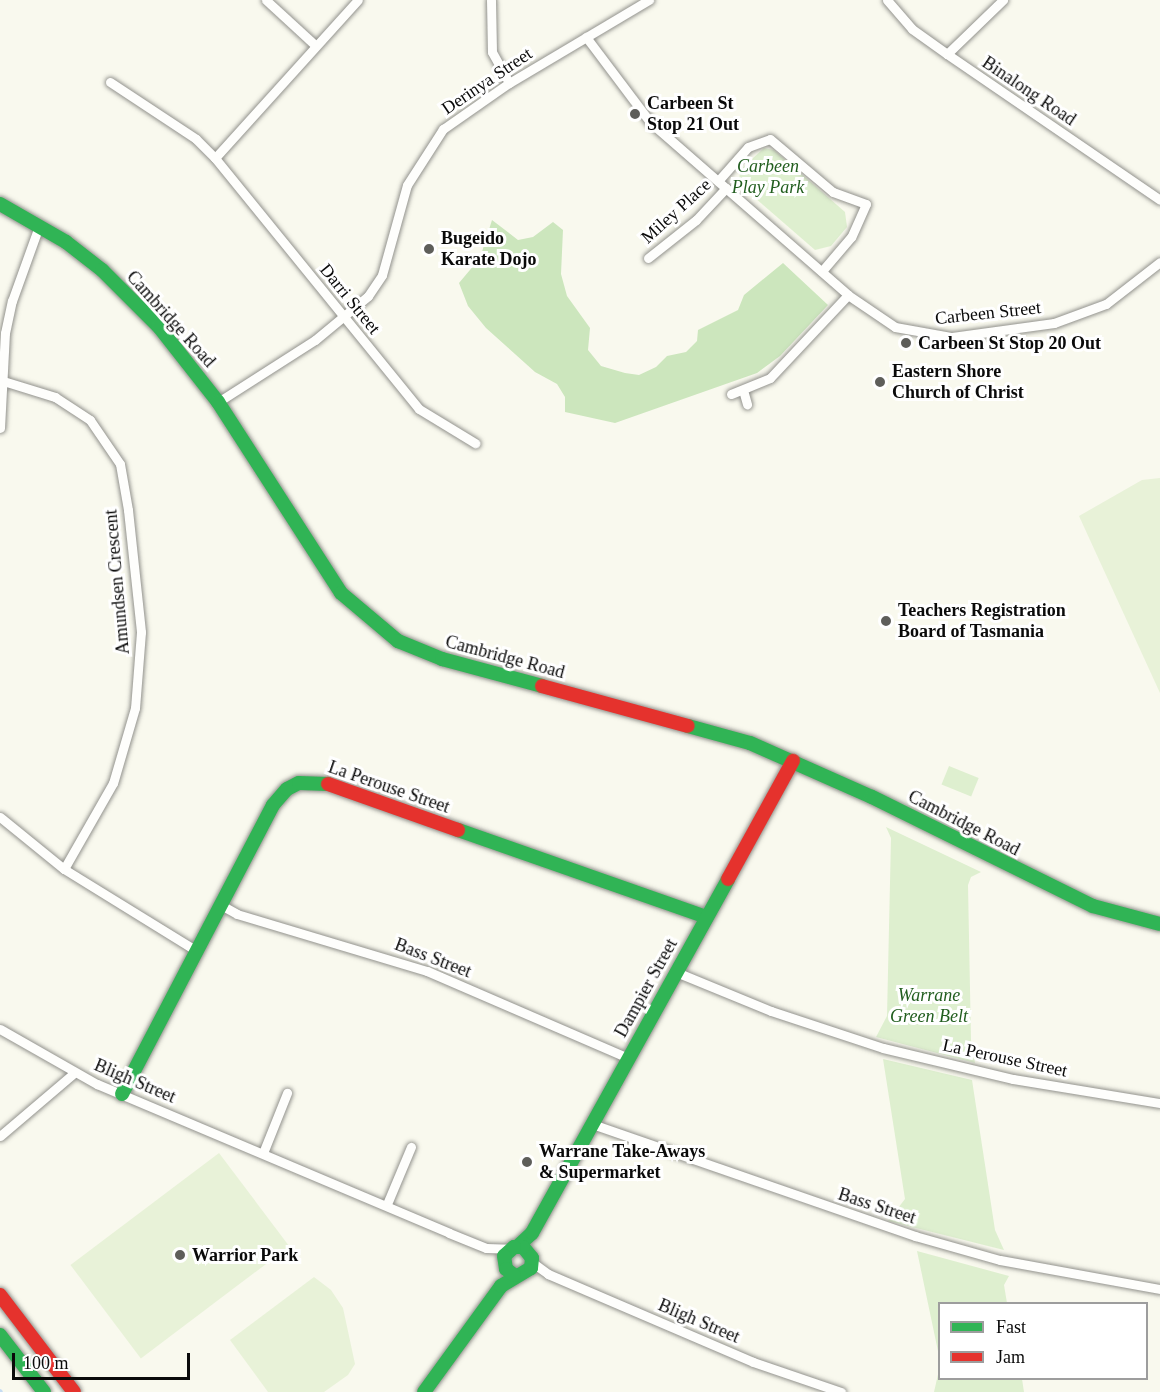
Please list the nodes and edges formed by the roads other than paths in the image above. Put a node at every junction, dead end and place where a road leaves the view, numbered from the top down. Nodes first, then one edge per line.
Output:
1 (266, 0) edge
2 (358, 0) edge
3 (491, 0) edge
4 (650, 0) edge
5 (887, 0) edge
6 (1003, 0) edge
7 (586, 37) junction
8 (315, 45) junction
9 (947, 54) junction
10 (110, 82) dead end
11 (509, 82) junction
12 (215, 158) junction
13 (722, 184) junction
14 (1160, 200) edge
15 (0, 204) edge
16 (39, 226) junction
17 (648, 258) dead end
18 (1160, 262) edge
19 (822, 271) junction
20 (848, 295) junction
21 (345, 318) junction
22 (1, 380) edge
23 (743, 390) junction
24 (730, 394) dead end
25 (218, 402) junction
26 (747, 404) dead end
27 (0, 428) edge
28 (475, 443) dead end
29 (793, 761) junction
30 (0, 817) edge
31 (64, 869) junction
32 (220, 905) junction
33 (706, 917) junction
34 (1160, 924) edge
35 (195, 950) junction
36 (676, 972) junction
37 (0, 1029) edge
38 (628, 1058) junction
39 (74, 1073) junction
40 (287, 1093) dead end
41 (122, 1094) junction
42 (1160, 1103) edge
43 (592, 1124) junction
44 (0, 1136) edge
45 (411, 1147) dead end
46 (263, 1153) junction
47 (387, 1204) junction
48 (518, 1261) junction
49 (1160, 1289) edge
50 (0, 1295) edge
51 (0, 1335) edge
52 (429, 1390) edge
53 (44, 1392) edge
54 (74, 1392) edge
55 (841, 1392) edge

1 - 8 street
2 - 8 street
3 - 11 street
4 - 7 street, Derinya Street
5 - 9 street, Binalong Road
6 - 9 street
7 - 11 street, Derinya Street
7 - 13 street, Carbeen Street
8 - 12 street
9 - 14 street, Binalong Road
10 - 12 street, Darri Street
11 - 21 street, Derinya Street
12 - 21 street, Darri Street
13 - 17 street, Miley Place
13 - 19 street, Carbeen Street
13 - 19 street
15 - 16 main road, Cambridge Road
16 - 22 street
16 - 25 main road, Cambridge Road
18 - 20 street, Carbeen Street
19 - 20 street, Carbeen Street
20 - 23 street
21 - 25 street, Derinya Street
21 - 28 street, Darri Street
22 - 27 street
22 - 31 street, Amundsen Crescent
23 - 24 street
23 - 26 street
25 - 29 main road, Cambridge Road
29 - 33 main road, Dampier Street
29 - 34 main road, Cambridge Road
30 - 31 street
31 - 35 street
32 - 33 main road, La Perouse Street
32 - 35 main road, La Perouse Street
32 - 38 street, Bass Street
33 - 36 main road, Dampier Street
35 - 41 main road, La Perouse Street
36 - 38 main road, Dampier Street
36 - 42 street, La Perouse Street
37 - 39 street, Bligh Street
38 - 43 main road, Dampier Street
39 - 41 street, Bligh Street
39 - 44 street
40 - 46 street
41 - 46 street, Bligh Street
43 - 48 main road, Dampier Street
43 - 49 street, Bass Street
45 - 47 street
46 - 47 street, Bligh Street
47 - 48 street, Bligh Street
48 - 52 main road
48 - 55 street, Bligh Street
50 - 54 main road
51 - 53 main road

